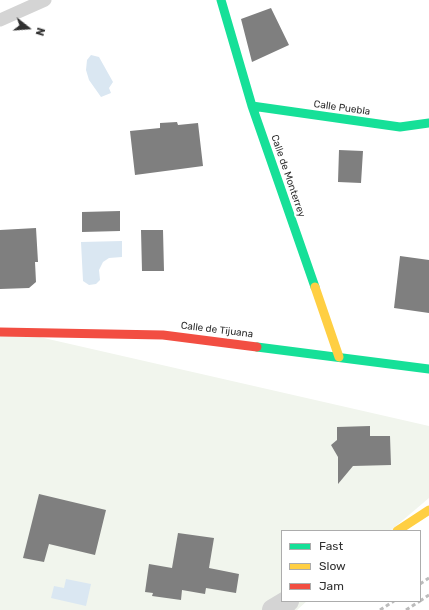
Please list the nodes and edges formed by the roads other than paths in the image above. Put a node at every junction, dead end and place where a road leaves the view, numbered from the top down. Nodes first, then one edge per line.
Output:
1 (45, 0) edge
2 (221, 0) edge
3 (0, 20) edge
4 (252, 106) junction
5 (429, 123) edge
6 (0, 332) edge
7 (339, 357) junction
8 (429, 369) edge
9 (429, 510) edge
10 (399, 530) edge
11 (286, 602) edge
12 (274, 610) edge

1 - 3 lane
2 - 4 street, Calle de Monterrey
4 - 5 street, Calle Puebla
4 - 7 street, Calle de Monterrey
6 - 7 street, Calle de Tijuana
7 - 8 street, Calle de Tijuana
9 - 10 street
11 - 12 street

